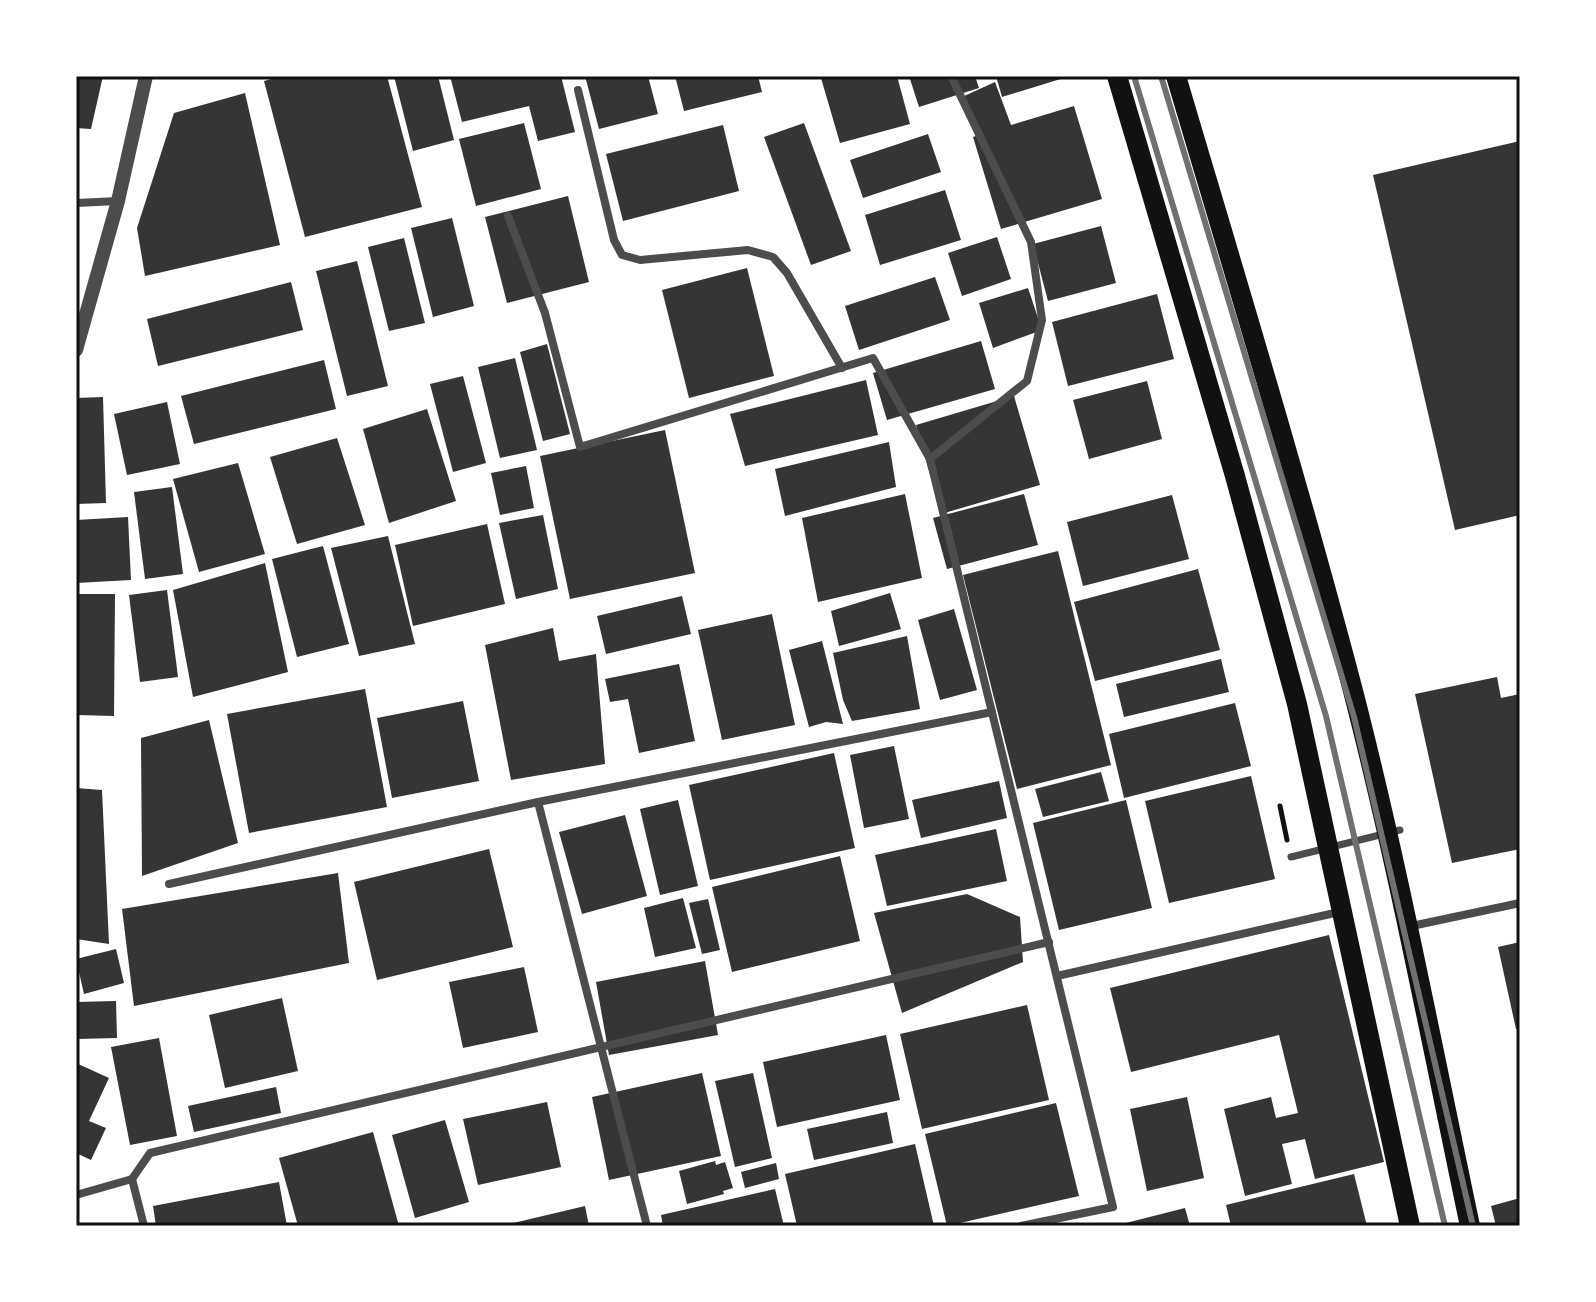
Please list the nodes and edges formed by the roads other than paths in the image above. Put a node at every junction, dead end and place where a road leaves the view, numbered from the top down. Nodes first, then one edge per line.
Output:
1 (146, 76) edge
2 (951, 76) edge
3 (1117, 76) edge
4 (1176, 76) edge
5 (578, 90) dead end
6 (118, 201) junction
7 (76, 203) edge
8 (508, 216) dead end
9 (76, 350) edge
10 (842, 368) junction
11 (930, 459) junction
12 (992, 712) junction
13 (538, 802) junction
14 (1400, 830) dead end
15 (1291, 857) road end
16 (169, 884) dead end
17 (1520, 903) edge
18 (1340, 912) junction
19 (1407, 928) junction
20 (1049, 942) junction
21 (1057, 976) junction
22 (601, 1046) junction
23 (132, 1179) junction
24 (76, 1195) edge
25 (144, 1226) edge
26 (647, 1226) edge
27 (1021, 1226) edge
28 (1410, 1226) edge
29 (1470, 1226) edge

1 - 6 street
2 - 11 street
3 - 18 main road
4 - 19 main road
5 - 10 street
6 - 7 street
6 - 9 street
8 - 10 street
10 - 11 street
11 - 12 street
12 - 13 street
12 - 20 street
13 - 16 street
13 - 22 street
14 - 15 street
17 - 19 street
18 - 21 street
18 - 28 main road
19 - 29 main road
20 - 21 street
20 - 22 street
21 - 27 street
22 - 23 street
22 - 26 street
23 - 24 street
23 - 25 street

